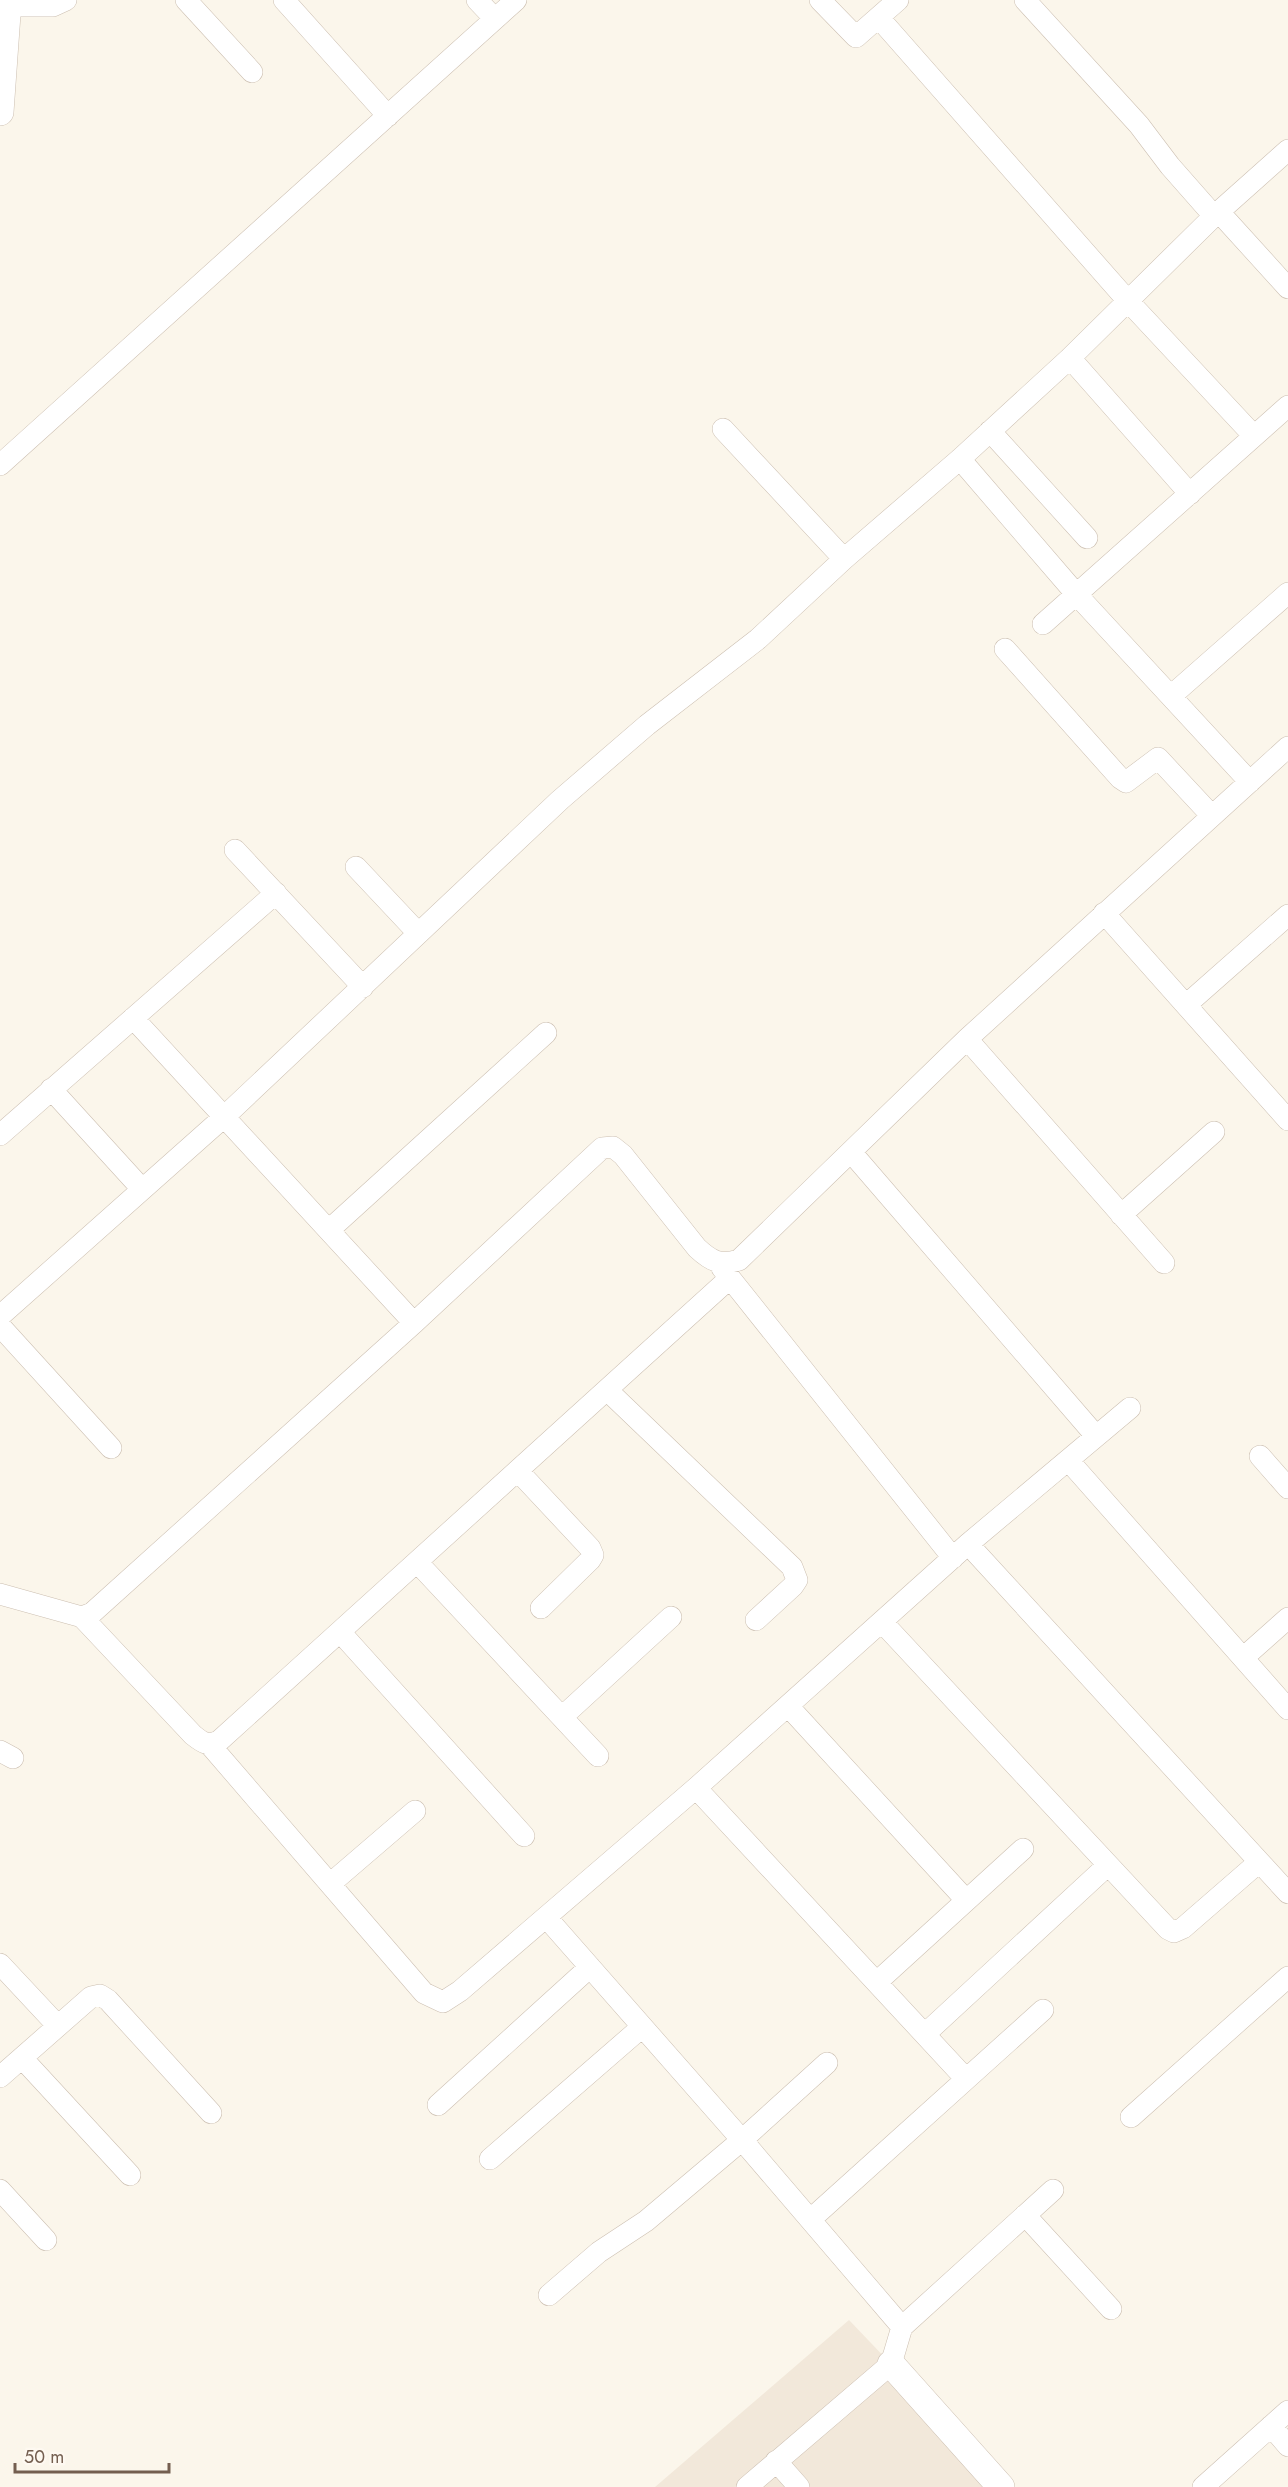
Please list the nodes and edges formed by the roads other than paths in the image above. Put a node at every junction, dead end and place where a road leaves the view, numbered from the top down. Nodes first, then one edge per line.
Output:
1 (66, 0) edge
2 (186, 0) edge
3 (284, 0) edge
4 (477, 0) edge
5 (516, 0) edge
6 (820, 0) edge
7 (898, 0) edge
8 (1025, 0) edge
9 (7, 3) edge
10 (879, 18) junction
11 (495, 19) junction
12 (252, 72) dead end
13 (0, 112) edge
14 (388, 116) junction
15 (1288, 150) edge
16 (1217, 214) junction
17 (1288, 288) edge
18 (1128, 301) junction
19 (1070, 358) junction
20 (1288, 406) edge
21 (723, 429) dead end
22 (990, 431) junction
23 (1254, 436) junction
24 (960, 459) junction
25 (0, 465) edge
26 (1190, 494) junction
27 (1088, 538) dead end
28 (844, 559) junction
29 (1288, 593) edge
30 (1077, 594) junction
31 (1043, 624) dead end
32 (1005, 649) dead end
33 (1171, 696) junction
34 (1288, 747) edge
35 (1250, 782) junction
36 (1212, 816) junction
37 (235, 850) dead end
38 (356, 867) dead end
39 (276, 893) junction
40 (1104, 913) junction
41 (1288, 915) edge
42 (418, 933) junction
43 (363, 987) junction
44 (1186, 1005) junction
45 (133, 1018) junction
46 (546, 1033) dead end
47 (967, 1039) junction
48 (51, 1089) junction
49 (1284, 1108) edge
50 (225, 1116) junction
51 (1214, 1132) dead end
52 (0, 1135) edge
53 (851, 1152) junction
54 (142, 1189) junction
55 (1121, 1215) junction
56 (329, 1230) junction
57 (1164, 1263) dead end
58 (724, 1271) junction
59 (0, 1316) edge
60 (414, 1323) junction
61 (0, 1326) edge
62 (607, 1390) junction
63 (1130, 1408) dead end
64 (1096, 1436) junction
65 (111, 1448) dead end
66 (1260, 1456) dead end
67 (1068, 1460) junction
68 (518, 1471) junction
69 (1288, 1488) edge
70 (960, 1551) junction
71 (417, 1562) junction
72 (0, 1594) edge
73 (541, 1608) dead end
74 (82, 1617) junction
75 (671, 1617) dead end
76 (1288, 1618) edge
77 (756, 1620) dead end
78 (882, 1622) junction
79 (340, 1633) junction
80 (1243, 1658) junction
81 (788, 1706) junction
82 (1288, 1709) edge
83 (562, 1717) junction
84 (210, 1744) junction
85 (598, 1756) dead end
86 (696, 1788) junction
87 (415, 1811) dead end
88 (524, 1836) dead end
89 (1023, 1849) dead end
90 (1259, 1862) junction
91 (1108, 1865) junction
92 (330, 1884) junction
93 (1288, 1893) edge
94 (966, 1900) junction
95 (546, 1917) junction
96 (0, 1964) edge
97 (590, 1967) junction
98 (1288, 1977) edge
99 (877, 1982) junction
100 (1043, 2010) dead end
101 (58, 2026) junction
102 (642, 2026) junction
103 (925, 2034) junction
104 (827, 2063) dead end
105 (8, 2065) edge
106 (966, 2079) junction
107 (438, 2105) dead end
108 (211, 2113) dead end
109 (1131, 2117) dead end
110 (742, 2140) junction
111 (490, 2159) dead end
112 (130, 2175) dead end
113 (0, 2190) edge
114 (1053, 2190) dead end
115 (1025, 2215) junction
116 (811, 2220) junction
117 (46, 2240) dead end
118 (549, 2295) dead end
119 (1112, 2309) dead end
120 (903, 2328) junction
121 (891, 2364) junction
122 (1288, 2411) edge
123 (1271, 2426) junction
124 (1288, 2446) edge
125 (776, 2461) junction
126 (747, 2487) edge
127 (799, 2487) edge
128 (1001, 2487) edge
129 (1203, 2487) edge

1 - 9 street
2 - 12 street
3 - 14 street
4 - 11 street
5 - 11 street
6 - 10 street
7 - 10 street
8 - 16 street
9 - 13 street
10 - 18 street
11 - 14 street
14 - 25 street
15 - 16 street
16 - 17 street
16 - 18 street
18 - 19 street
18 - 23 street
19 - 22 street
19 - 26 street
20 - 23 street
21 - 28 street
22 - 24 street
22 - 27 street
23 - 26 street
24 - 28 street
24 - 30 street
26 - 30 street
28 - 42 street
29 - 33 street
30 - 31 street
30 - 33 street
32 - 36 street
33 - 35 street
34 - 35 street
35 - 36 street
36 - 40 street
37 - 39 street
38 - 42 street
39 - 43 street
39 - 45 street
40 - 44 street
40 - 47 street
41 - 44 street
42 - 43 street
43 - 50 street
44 - 49 street
45 - 48 street
45 - 50 street
46 - 56 street
47 - 53 street
47 - 55 street
48 - 52 street
48 - 54 street
50 - 54 street
50 - 56 street
51 - 55 street
53 - 58 street
53 - 64 street
54 - 59 street
55 - 57 street
56 - 60 street
58 - 60 street
58 - 62 street
58 - 70 street
60 - 74 street
61 - 65 street
62 - 68 street
62 - 77 street
63 - 64 street
64 - 67 street
66 - 69 street
67 - 70 street
67 - 80 street
68 - 71 street
68 - 73 street
70 - 78 street
70 - 90 street
71 - 79 street
71 - 83 street
72 - 74 street
74 - 84 street
75 - 83 street
76 - 80 street
78 - 81 street
78 - 91 street
79 - 84 street
79 - 88 street
80 - 82 street
81 - 86 street
81 - 94 street
83 - 85 street
84 - 92 street
86 - 95 street
86 - 99 street
87 - 92 street
89 - 94 street
90 - 91 street
90 - 93 street
91 - 103 street
92 - 95 street
94 - 99 street
95 - 97 street
96 - 101 street
97 - 102 street
97 - 107 street
98 - 109 street
99 - 103 street
100 - 106 street
101 - 105 street
101 - 108 street
102 - 110 street
102 - 111 street
103 - 106 street
104 - 110 street
105 - 112 street
106 - 116 street
110 - 116 street
110 - 118 street
113 - 117 street
114 - 115 street
115 - 119 street
115 - 120 street
116 - 120 street
120 - 121 street
121 - 125 street
121 - 128 street
122 - 123 street
123 - 124 street
123 - 129 street
125 - 126 street
125 - 127 street

